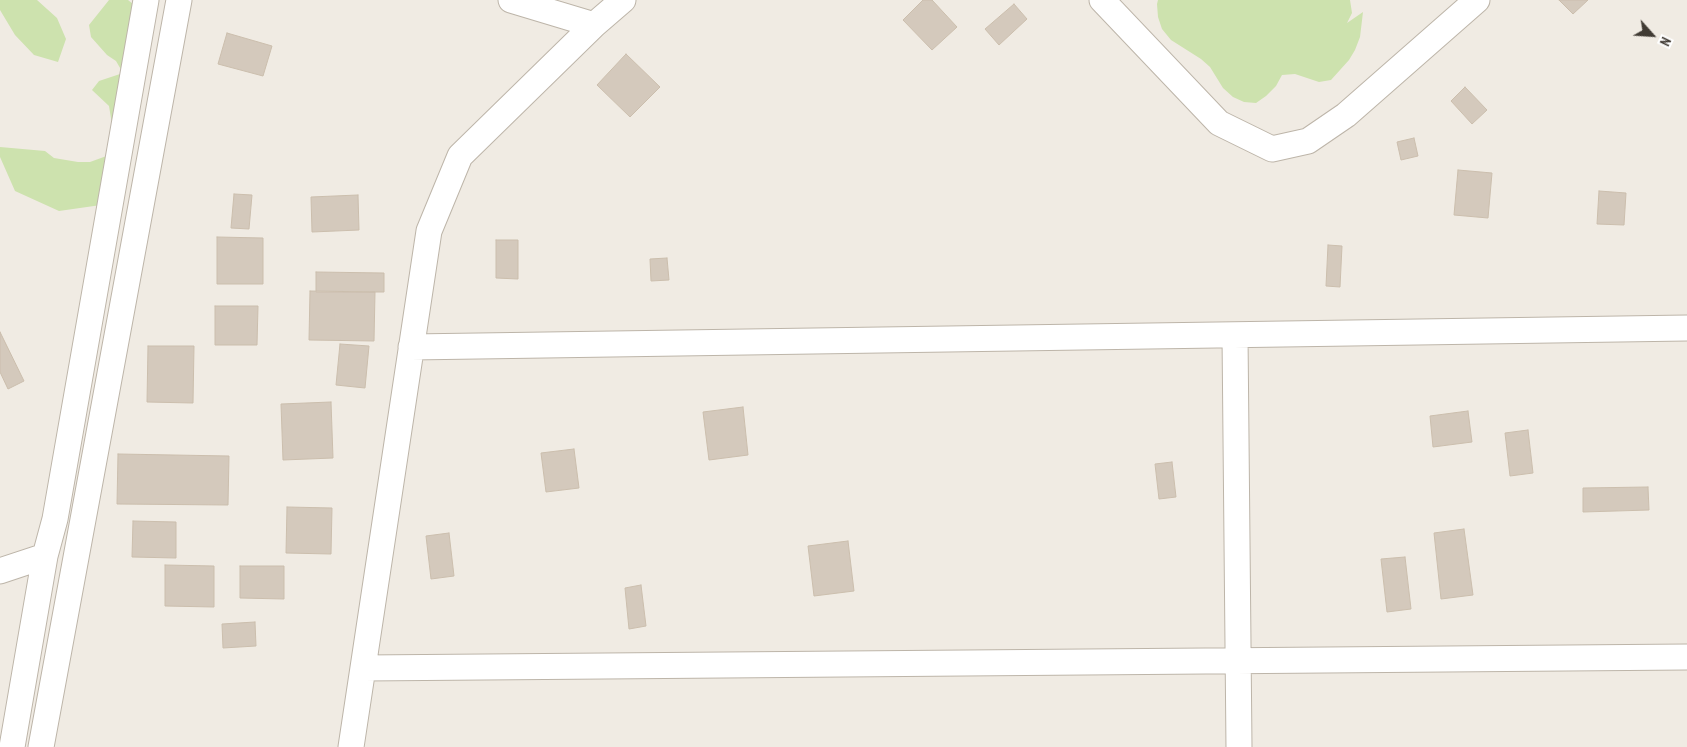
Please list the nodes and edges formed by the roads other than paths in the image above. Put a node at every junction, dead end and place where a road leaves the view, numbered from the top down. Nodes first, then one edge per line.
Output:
1 (146, 0) edge
2 (179, 0) edge
3 (511, 0) edge
4 (623, 0) edge
5 (1102, 0) edge
6 (1477, 0) edge
7 (594, 24) junction
8 (1687, 328) edge
9 (1235, 335) junction
10 (411, 347) junction
11 (45, 556) junction
12 (0, 571) edge
13 (1687, 657) edge
14 (1238, 661) junction
15 (364, 668) junction
16 (12, 747) edge
17 (41, 747) edge
18 (351, 747) edge
19 (1239, 747) edge

1 - 11 street
2 - 17 street
3 - 7 street
4 - 7 street
5 - 6 street
7 - 10 street
8 - 9 street
9 - 10 street
9 - 14 street
10 - 15 street
11 - 12 street
11 - 16 street
13 - 14 street
14 - 15 street
14 - 19 street
15 - 18 street

